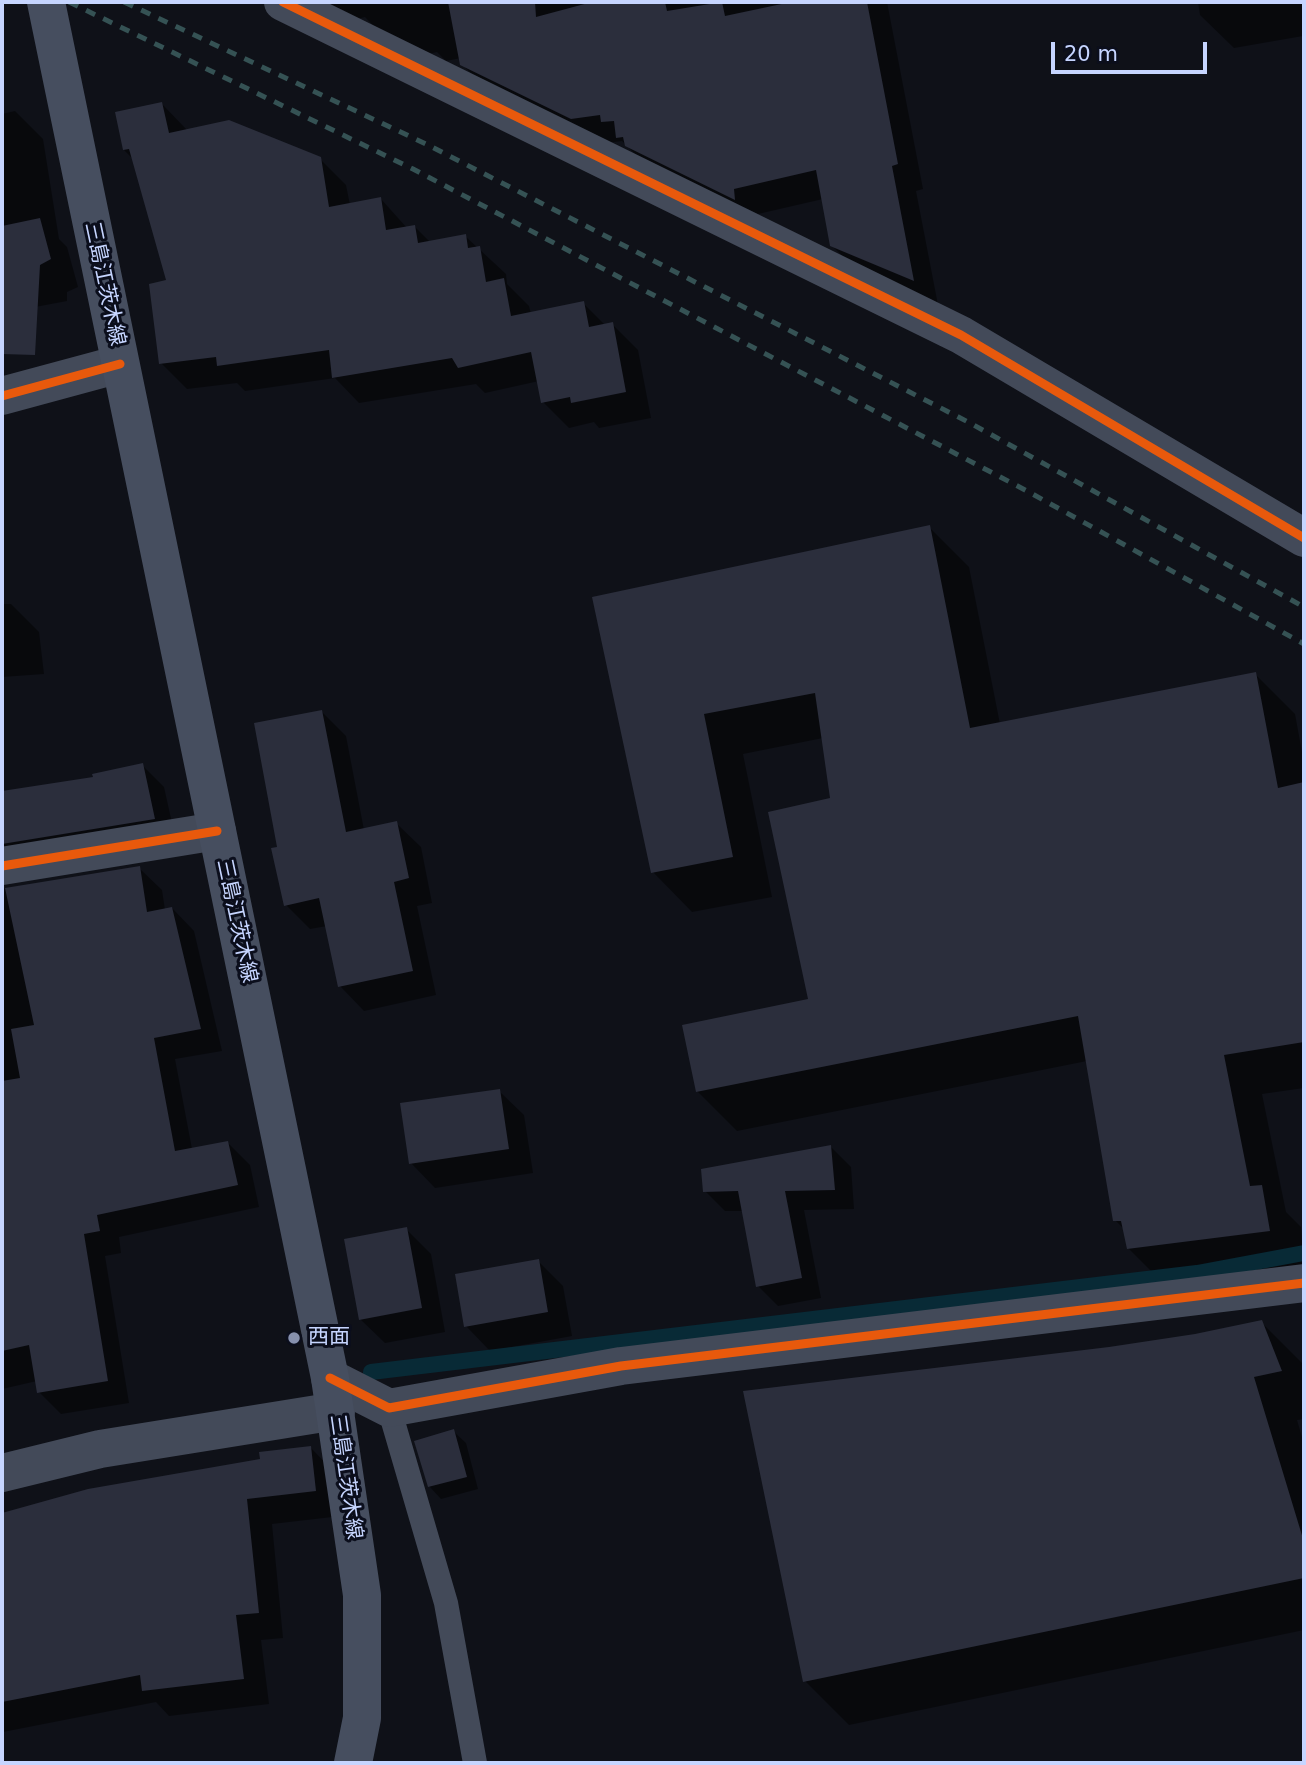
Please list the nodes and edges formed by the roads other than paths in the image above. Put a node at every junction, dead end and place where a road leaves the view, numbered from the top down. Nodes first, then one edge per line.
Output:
1 (46, 2) edge
2 (283, 2) edge
3 (120, 364) junction
4 (2, 396) edge
5 (1304, 538) edge
6 (217, 831) junction
7 (2, 866) edge
8 (1304, 1283) edge
9 (333, 1395) junction
10 (389, 1408) junction
11 (2, 1473) edge
12 (353, 1763) edge
13 (475, 1763) edge

1 - 3 main road, 三島江茨木線
2 - 5 street
3 - 4 street
3 - 6 main road, 三島江茨木線
6 - 7 street
6 - 9 main road, 三島江茨木線
8 - 10 street
9 - 10 street
9 - 11 street
9 - 12 main road, 三島江茨木線
10 - 13 lane

